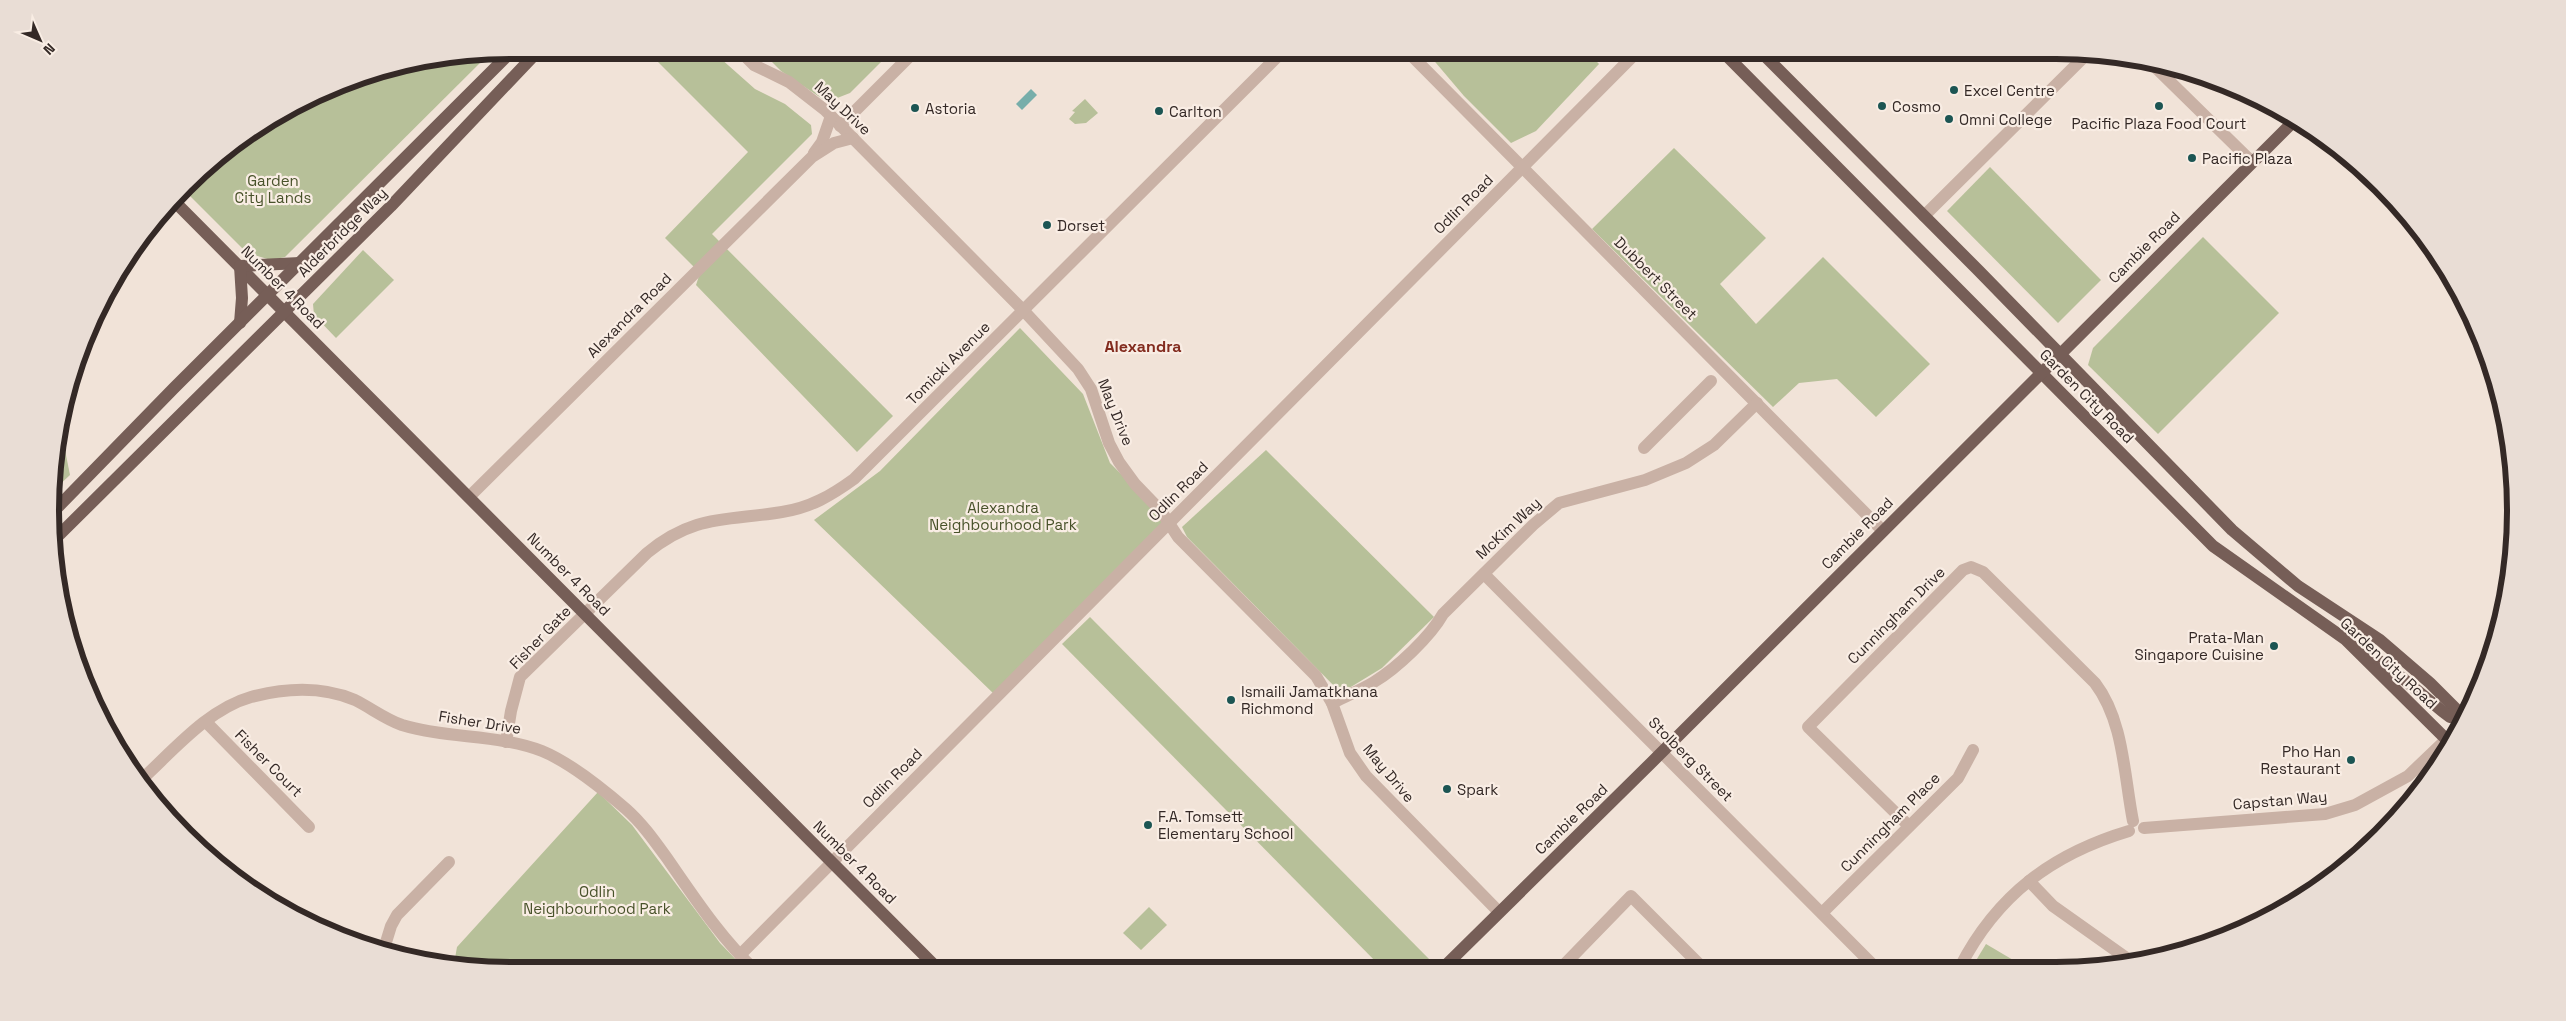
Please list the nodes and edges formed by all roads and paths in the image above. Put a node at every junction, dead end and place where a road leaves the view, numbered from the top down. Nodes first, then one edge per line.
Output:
1 (504, 59) edge
2 (530, 59) edge
3 (748, 59) edge
4 (907, 59) edge
5 (1275, 59) edge
6 (1415, 59) edge
7 (1630, 59) edge
8 (1730, 59) edge
9 (1768, 59) edge
10 (2080, 60) edge
11 (2159, 71) edge
12 (831, 116) junction
13 (2290, 125) edge
14 (840, 126) junction
15 (853, 138) junction
16 (812, 157) junction
17 (2252, 162) junction
18 (1523, 167) junction
19 (179, 205) edge
20 (1924, 216) junction
21 (300, 263) junction
22 (240, 266) junction
23 (268, 295) junction
24 (1024, 310) junction
25 (285, 312) junction
26 (240, 323) junction
27 (2060, 355) junction
28 (2040, 374) junction
29 (1711, 381) dead end
30 (1756, 403) junction
31 (1644, 448) dead end
32 (470, 498) junction
33 (59, 506) edge
34 (1169, 523) junction
35 (1883, 530) junction
36 (60, 534) edge
37 (1484, 574) junction
38 (585, 613) junction
39 (2344, 639) junction
40 (1332, 702) junction
41 (2460, 713) edge
42 (2457, 717) edge
43 (206, 722) junction
44 (2447, 736) edge
45 (506, 742) junction
46 (2438, 749) edge
47 (1973, 750) dead end
48 (1662, 753) junction
49 (145, 776) edge
50 (1909, 826) junction
51 (309, 827) dead end
52 (2135, 827) junction
53 (449, 862) dead end
54 (832, 862) junction
55 (2029, 881) junction
56 (1499, 912) junction
57 (1823, 912) junction
58 (385, 944) edge
59 (740, 955) junction
60 (2124, 957) edge
61 (747, 962) edge
62 (931, 962) edge
63 (1449, 962) edge
64 (1567, 962) edge
65 (1697, 962) edge
66 (1870, 962) edge
67 (1963, 962) edge

1 - 21 main road, Alderbridge Way
2 - 25 main road, Alderbridge Way
3 - 12 street, May Drive
4 - 14 street
5 - 24 street, Tomicki Avenue
6 - 18 street, Dubbert Street
7 - 18 street, Odlin Road
8 - 28 main road, Garden City Road
9 - 20 main road, Garden City Road
10 - 20 street
11 - 17 street
12 - 14 street, May Drive
12 - 16 street, Alexandra Road
13 - 17 main road, Cambie Road
14 - 15 street, May Drive
15 - 16 street, Alexandra Road
15 - 24 street, May Drive
16 - 32 street, Alexandra Road
17 - 27 main road, Cambie Road
18 - 30 street, Dubbert Street
18 - 34 street, Odlin Road
19 - 22 main road, Number 4 Road
20 - 27 main road, Garden City Road
21 - 22 main road
21 - 23 main road, Alderbridge Way
22 - 23 main road, Number 4 Road
22 - 26 main road
23 - 25 main road, Number 4 Road
23 - 26 main road, Alderbridge Way
24 - 34 street, May Drive
24 - 38 street, Tomicki Avenue
25 - 32 main road, Number 4 Road
25 - 36 main road, Alderbridge Way
26 - 33 main road, Alderbridge Way
27 - 28 main road, Cambie Road
27 - 41 main road, Garden City Road
28 - 35 main road, Cambie Road
28 - 39 main road, Garden City Road
29 - 31 street
30 - 35 street, Dubbert Street
30 - 37 street, McKim Way
32 - 38 main road, Number 4 Road
34 - 40 street, May Drive
34 - 54 street, Odlin Road
35 - 48 main road, Cambie Road
37 - 40 street, McKim Way
37 - 48 street, Stolberg Street
38 - 45 street, Fisher Gate
38 - 54 main road, Number 4 Road
39 - 42 main road
39 - 44 main road, Garden City Road
40 - 56 street, May Drive
43 - 45 street, Fisher Drive
43 - 49 street, Fisher Drive
43 - 51 street, Fisher Court
45 - 59 street, Fisher Drive
46 - 52 street, Capstan Way
47 - 50 street, Cunningham Place
48 - 56 main road, Cambie Road
48 - 57 street, Stolberg Street
50 - 52 street, Cunningham Drive
50 - 57 street, Cunningham Place
52 - 55 street, Capstan Way
53 - 58 street
54 - 59 street, Odlin Road
54 - 62 main road, Number 4 Road
55 - 60 street
55 - 67 street, Capstan Way
56 - 63 main road, Cambie Road
57 - 66 street, Stolberg Street
59 - 61 street, Fisher Drive
64 - 65 street

